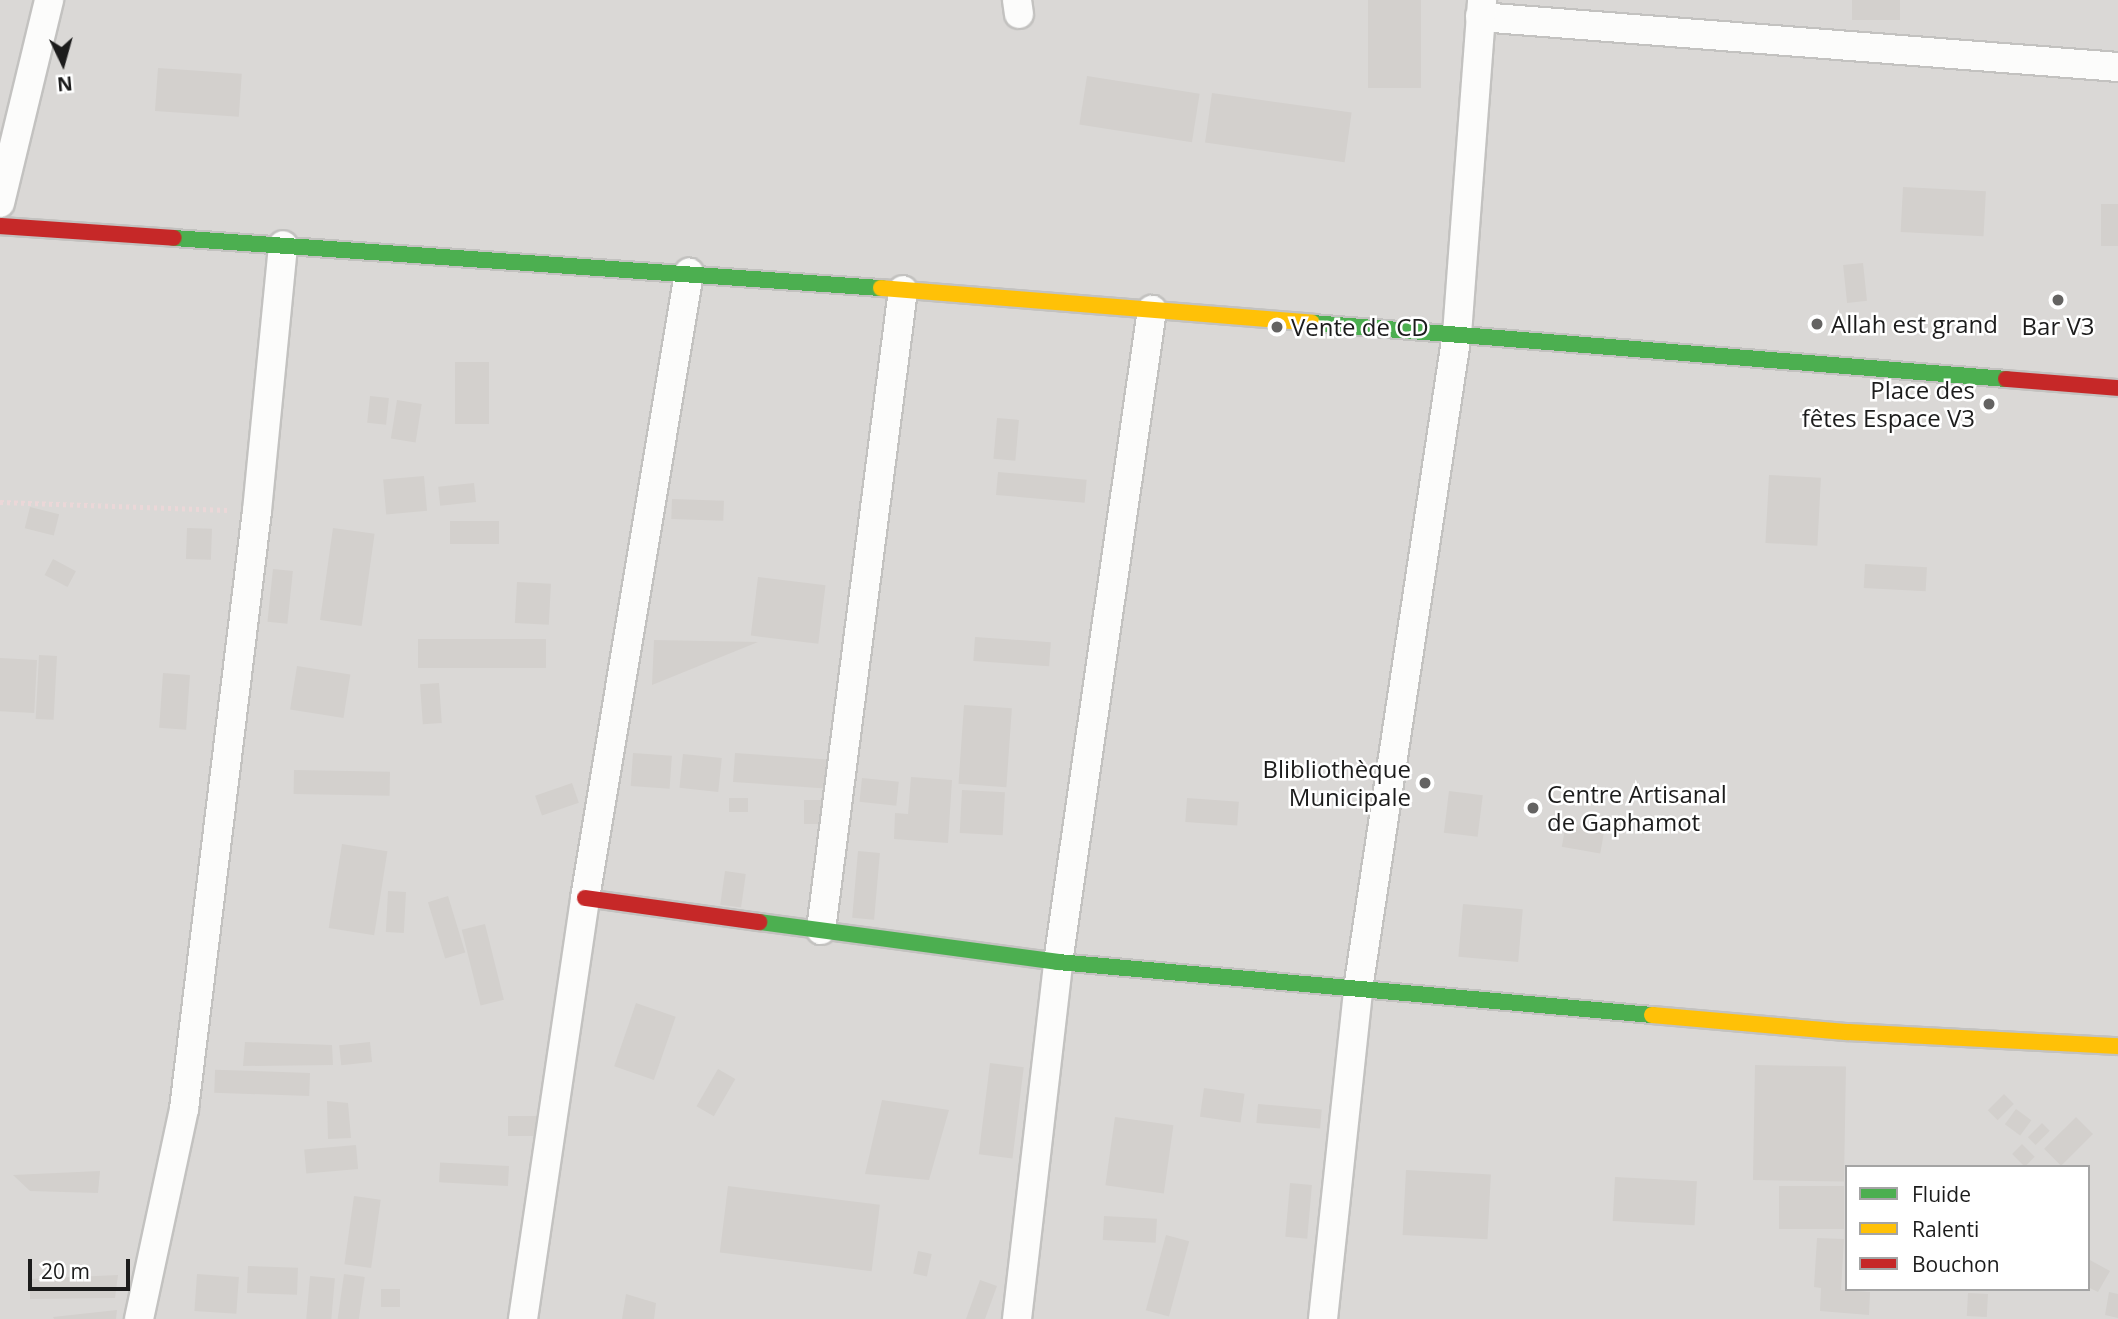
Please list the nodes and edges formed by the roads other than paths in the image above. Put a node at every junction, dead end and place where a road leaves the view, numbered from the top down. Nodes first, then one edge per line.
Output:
1 (49, 0) edge
2 (1481, 9) edge
3 (2118, 67) edge
4 (0, 203) edge
5 (0, 226) edge
6 (283, 245) junction
7 (689, 273) junction
8 (903, 290) junction
9 (1152, 310) junction
10 (1457, 334) junction
11 (2118, 388) edge
12 (585, 898) junction
13 (821, 930) junction
14 (1058, 962) junction
15 (1358, 989) junction
16 (2118, 1045) edge
17 (139, 1319) edge
18 (523, 1319) edge
19 (1017, 1319) edge
20 (1323, 1319) edge

1 - 4 street
2 - 3 street
2 - 10 street
5 - 6 street
6 - 7 street
6 - 17 street
7 - 8 street
7 - 12 street
8 - 9 street
8 - 13 street
9 - 10 street
9 - 14 street
10 - 11 street
10 - 15 street
12 - 13 street
12 - 18 street
13 - 14 street
14 - 15 street
14 - 19 street
15 - 16 street
15 - 20 street

